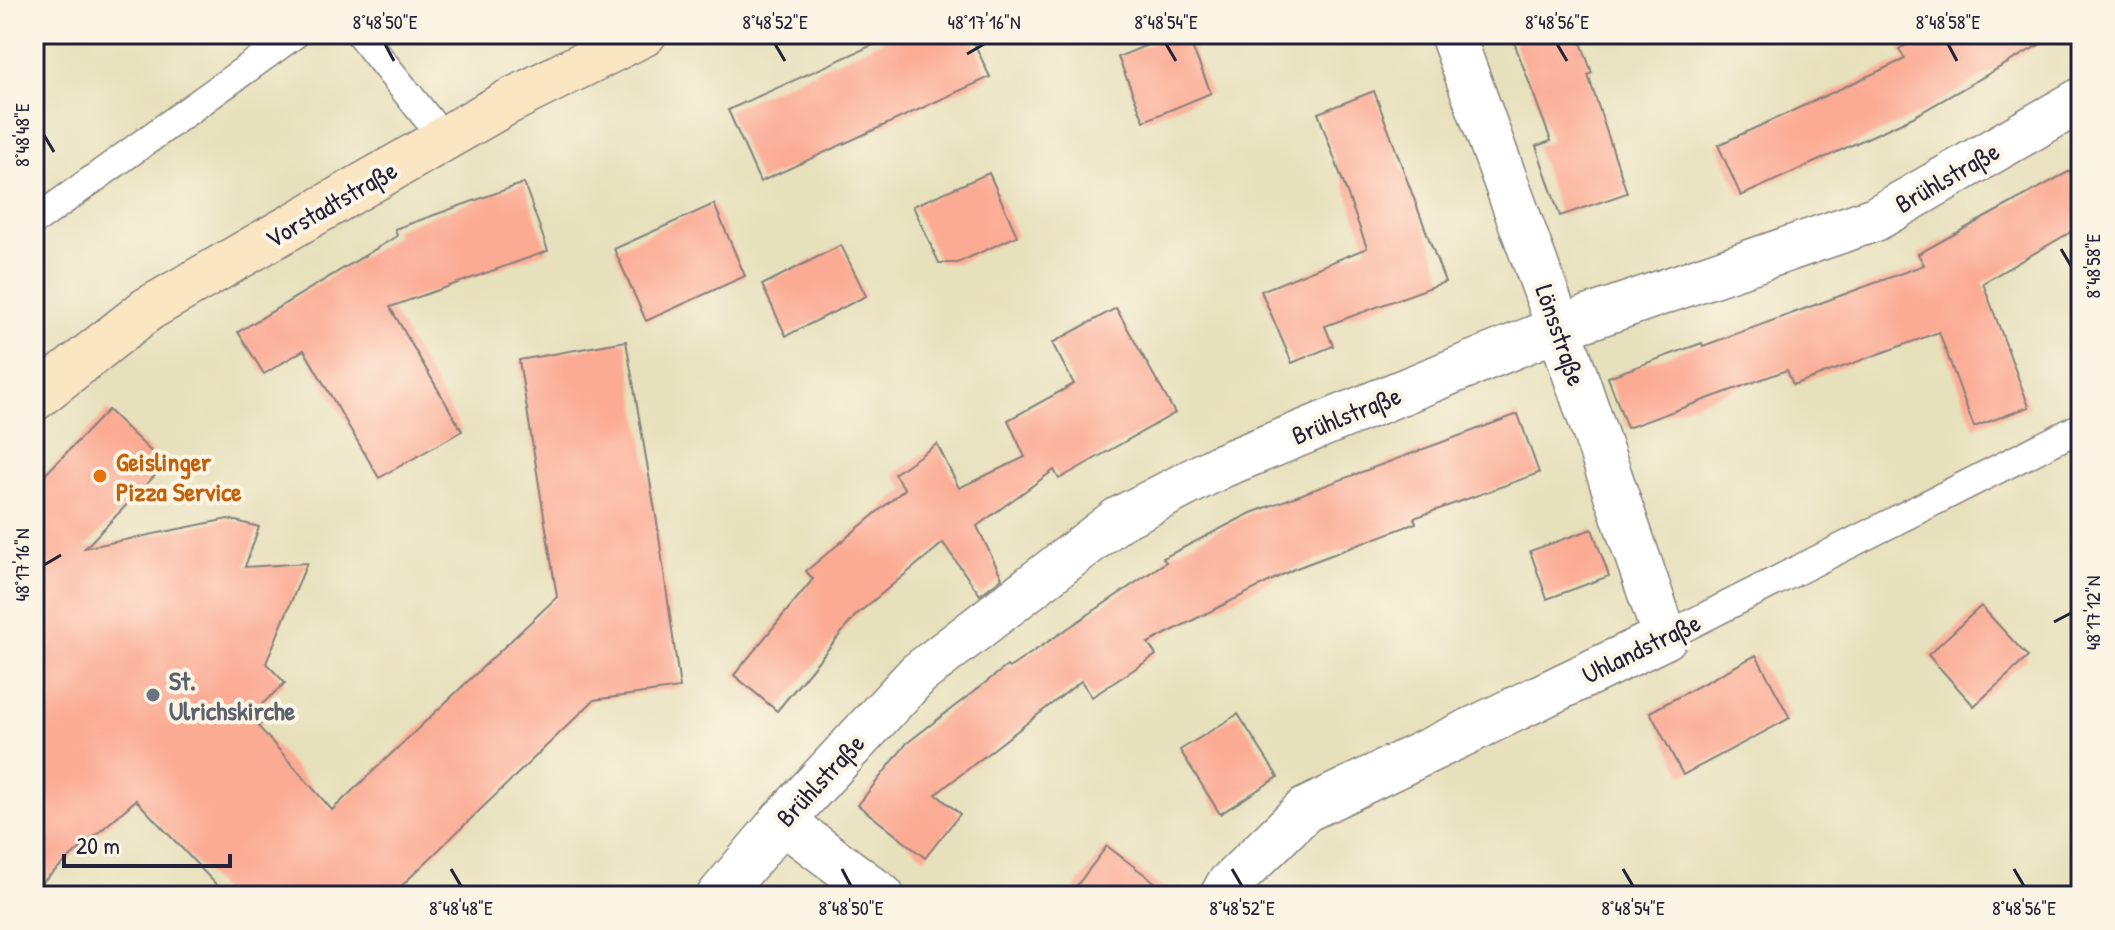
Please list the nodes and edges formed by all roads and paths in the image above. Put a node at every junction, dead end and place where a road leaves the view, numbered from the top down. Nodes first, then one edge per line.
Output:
1 (295, 34) edge
2 (360, 34) edge
3 (644, 34) edge
4 (1452, 34) edge
5 (2081, 100) edge
6 (444, 139) junction
7 (34, 211) edge
8 (1559, 328) junction
9 (34, 399) edge
10 (2081, 427) edge
11 (1665, 637) junction
12 (782, 821) junction
13 (719, 896) edge
14 (882, 896) edge
15 (1222, 896) edge

1 - 7 lane
2 - 6 lane
3 - 6 main road, Vorstadtstraße
4 - 8 street, Lönsstraße
5 - 8 street, Brühlstraße
6 - 9 main road, Vorstadtstraße
8 - 11 street, Lönsstraße
8 - 12 street, Brühlstraße
10 - 11 lane, Uhlandstraße
11 - 15 street, Uhlandstraße
12 - 13 street, Brühlstraße
12 - 14 street

